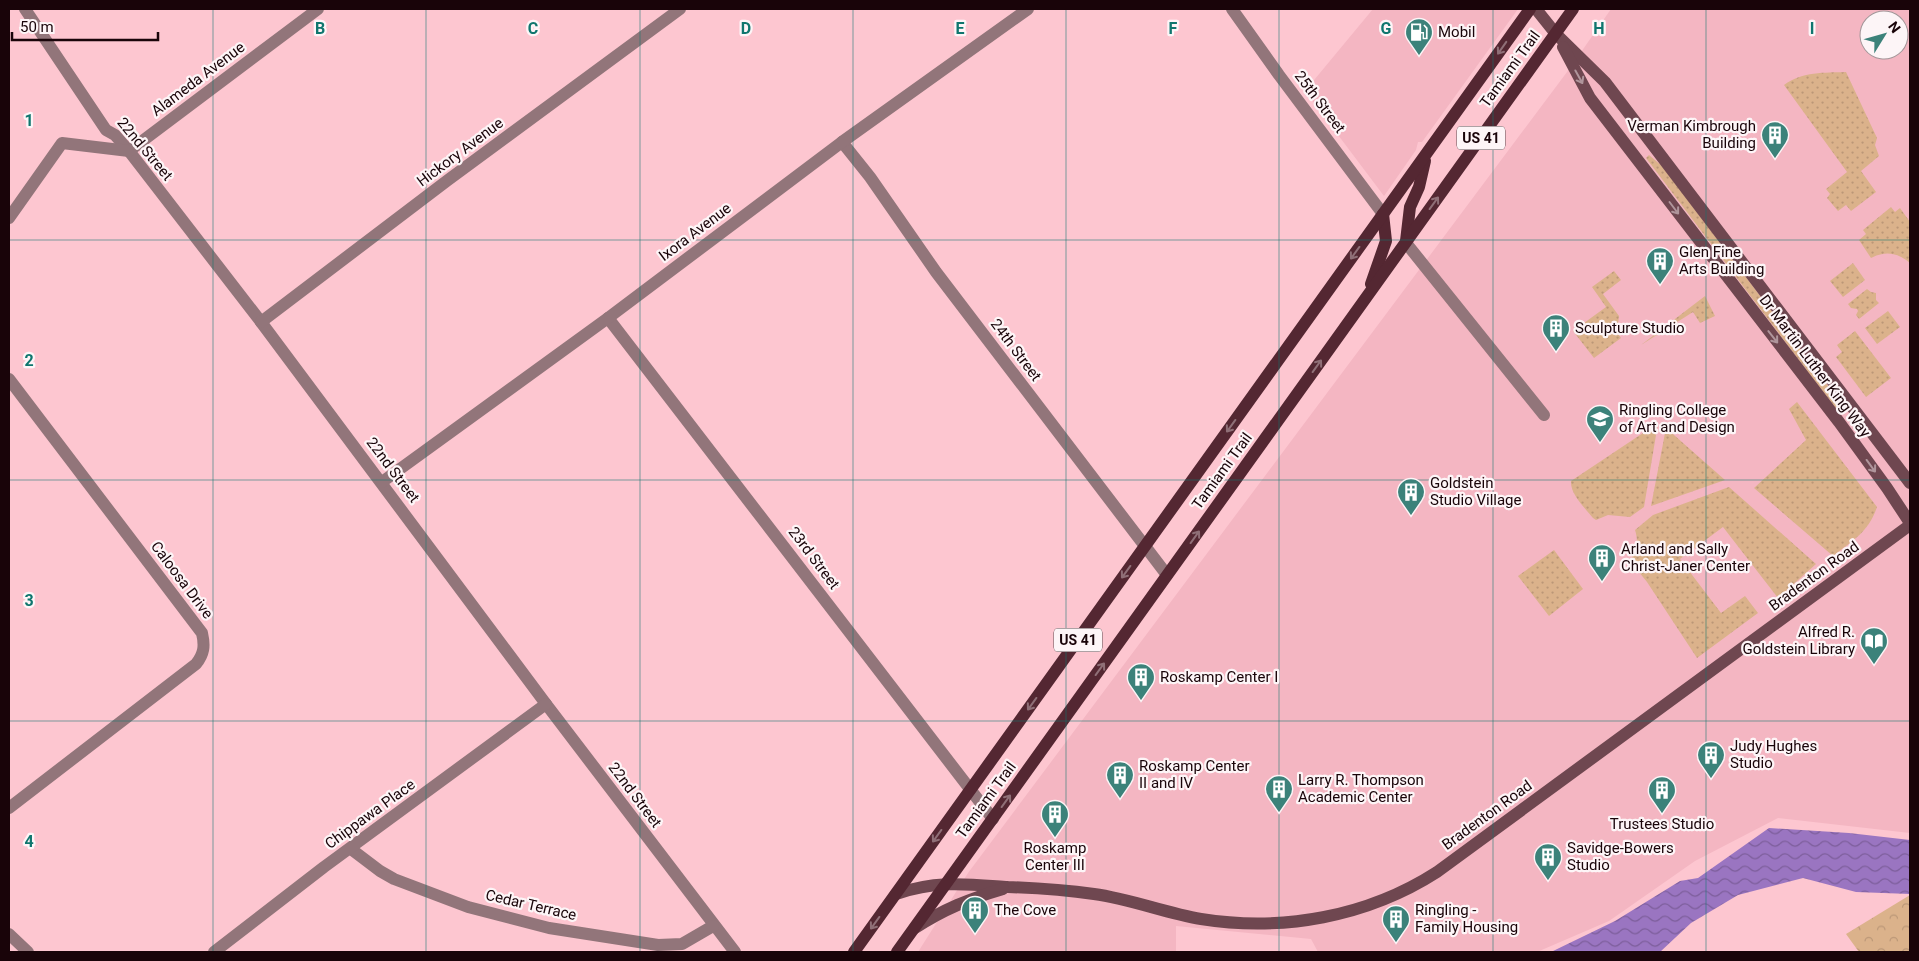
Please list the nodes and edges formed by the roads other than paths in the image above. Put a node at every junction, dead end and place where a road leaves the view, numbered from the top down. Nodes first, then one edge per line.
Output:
1 (25, 9) edge
2 (318, 9) edge
3 (680, 9) edge
4 (1028, 9) edge
5 (1232, 9) edge
6 (1530, 9) edge
7 (1536, 9) edge
8 (1574, 9) edge
9 (1556, 34) junction
10 (842, 142) junction
11 (129, 151) junction
12 (1427, 154) junction
13 (1383, 214) junction
14 (9, 218) edge
15 (1406, 243) junction
16 (1366, 298) junction
17 (608, 318) junction
18 (261, 322) junction
19 (9, 380) edge
20 (1544, 415) dead end
21 (382, 482) junction
22 (1910, 483) edge
23 (1910, 524) edge
24 (1145, 546) junction
25 (1167, 575) junction
26 (546, 704) junction
27 (970, 790) junction
28 (9, 808) edge
29 (993, 819) junction
30 (351, 849) junction
31 (946, 883) junction
32 (1012, 887) junction
33 (896, 894) junction
34 (713, 926) junction
35 (912, 930) junction
36 (9, 934) edge
37 (28, 952) edge
38 (214, 952) edge
39 (735, 952) edge
40 (854, 952) edge
41 (896, 952) edge

1 - 11 street, 22nd Street
2 - 11 street, Alameda Avenue
3 - 18 street, Hickory Avenue
4 - 10 street, Ixora Avenue
5 - 13 street, 25th Street
6 -> 12 main road, Tamiami Trail / US 41
7 - 9 street, Dr Martin Luther King Way
8 - 9 main road, Tamiami Trail / US 41
15 -> 9 main road, Tamiami Trail / US 41
9 - 22 street, Dr Martin Luther King Way
9 -> 23 street, Dr Martin Luther King Way
10 - 17 street, Ixora Avenue
10 - 24 street, 24th Street
11 - 14 street
11 - 18 street, 22nd Street
12 - 13 main road, Tamiami Trail / US 41
12 - 15 main road
13 - 16 main road
13 -> 24 main road, Tamiami Trail / US 41
15 - 16 main road, Tamiami Trail / US 41
15 - 20 street
25 -> 16 main road, Tamiami Trail / US 41
17 - 21 street, Ixora Avenue
17 - 27 street, 23rd Street
18 - 21 street, 22nd Street
19 - 28 street, Caloosa Drive
21 - 26 street, 22nd Street
23 - 32 street, Bradenton Road
24 - 25 street, 24th Street
24 -> 27 main road, Tamiami Trail / US 41
29 -> 25 main road, Tamiami Trail / US 41
26 - 30 street, Chippawa Place
26 - 34 street, 22nd Street
27 - 29 street, 23rd Street
27 -> 33 main road, Tamiami Trail / US 41
29 - 31 main road, Tamiami Trail / US 41
30 - 34 street, Cedar Terrace
30 - 38 street, Chippawa Place
31 - 32 street, Bradenton Road
31 - 33 street, Bradenton Road
31 - 35 main road, Tamiami Trail / US 41
32 - 35 street, Bradenton Road
33 -> 40 main road, Tamiami Trail / US 41
34 - 39 street, 22nd Street
35 - 41 main road, Tamiami Trail / US 41
36 - 37 street

